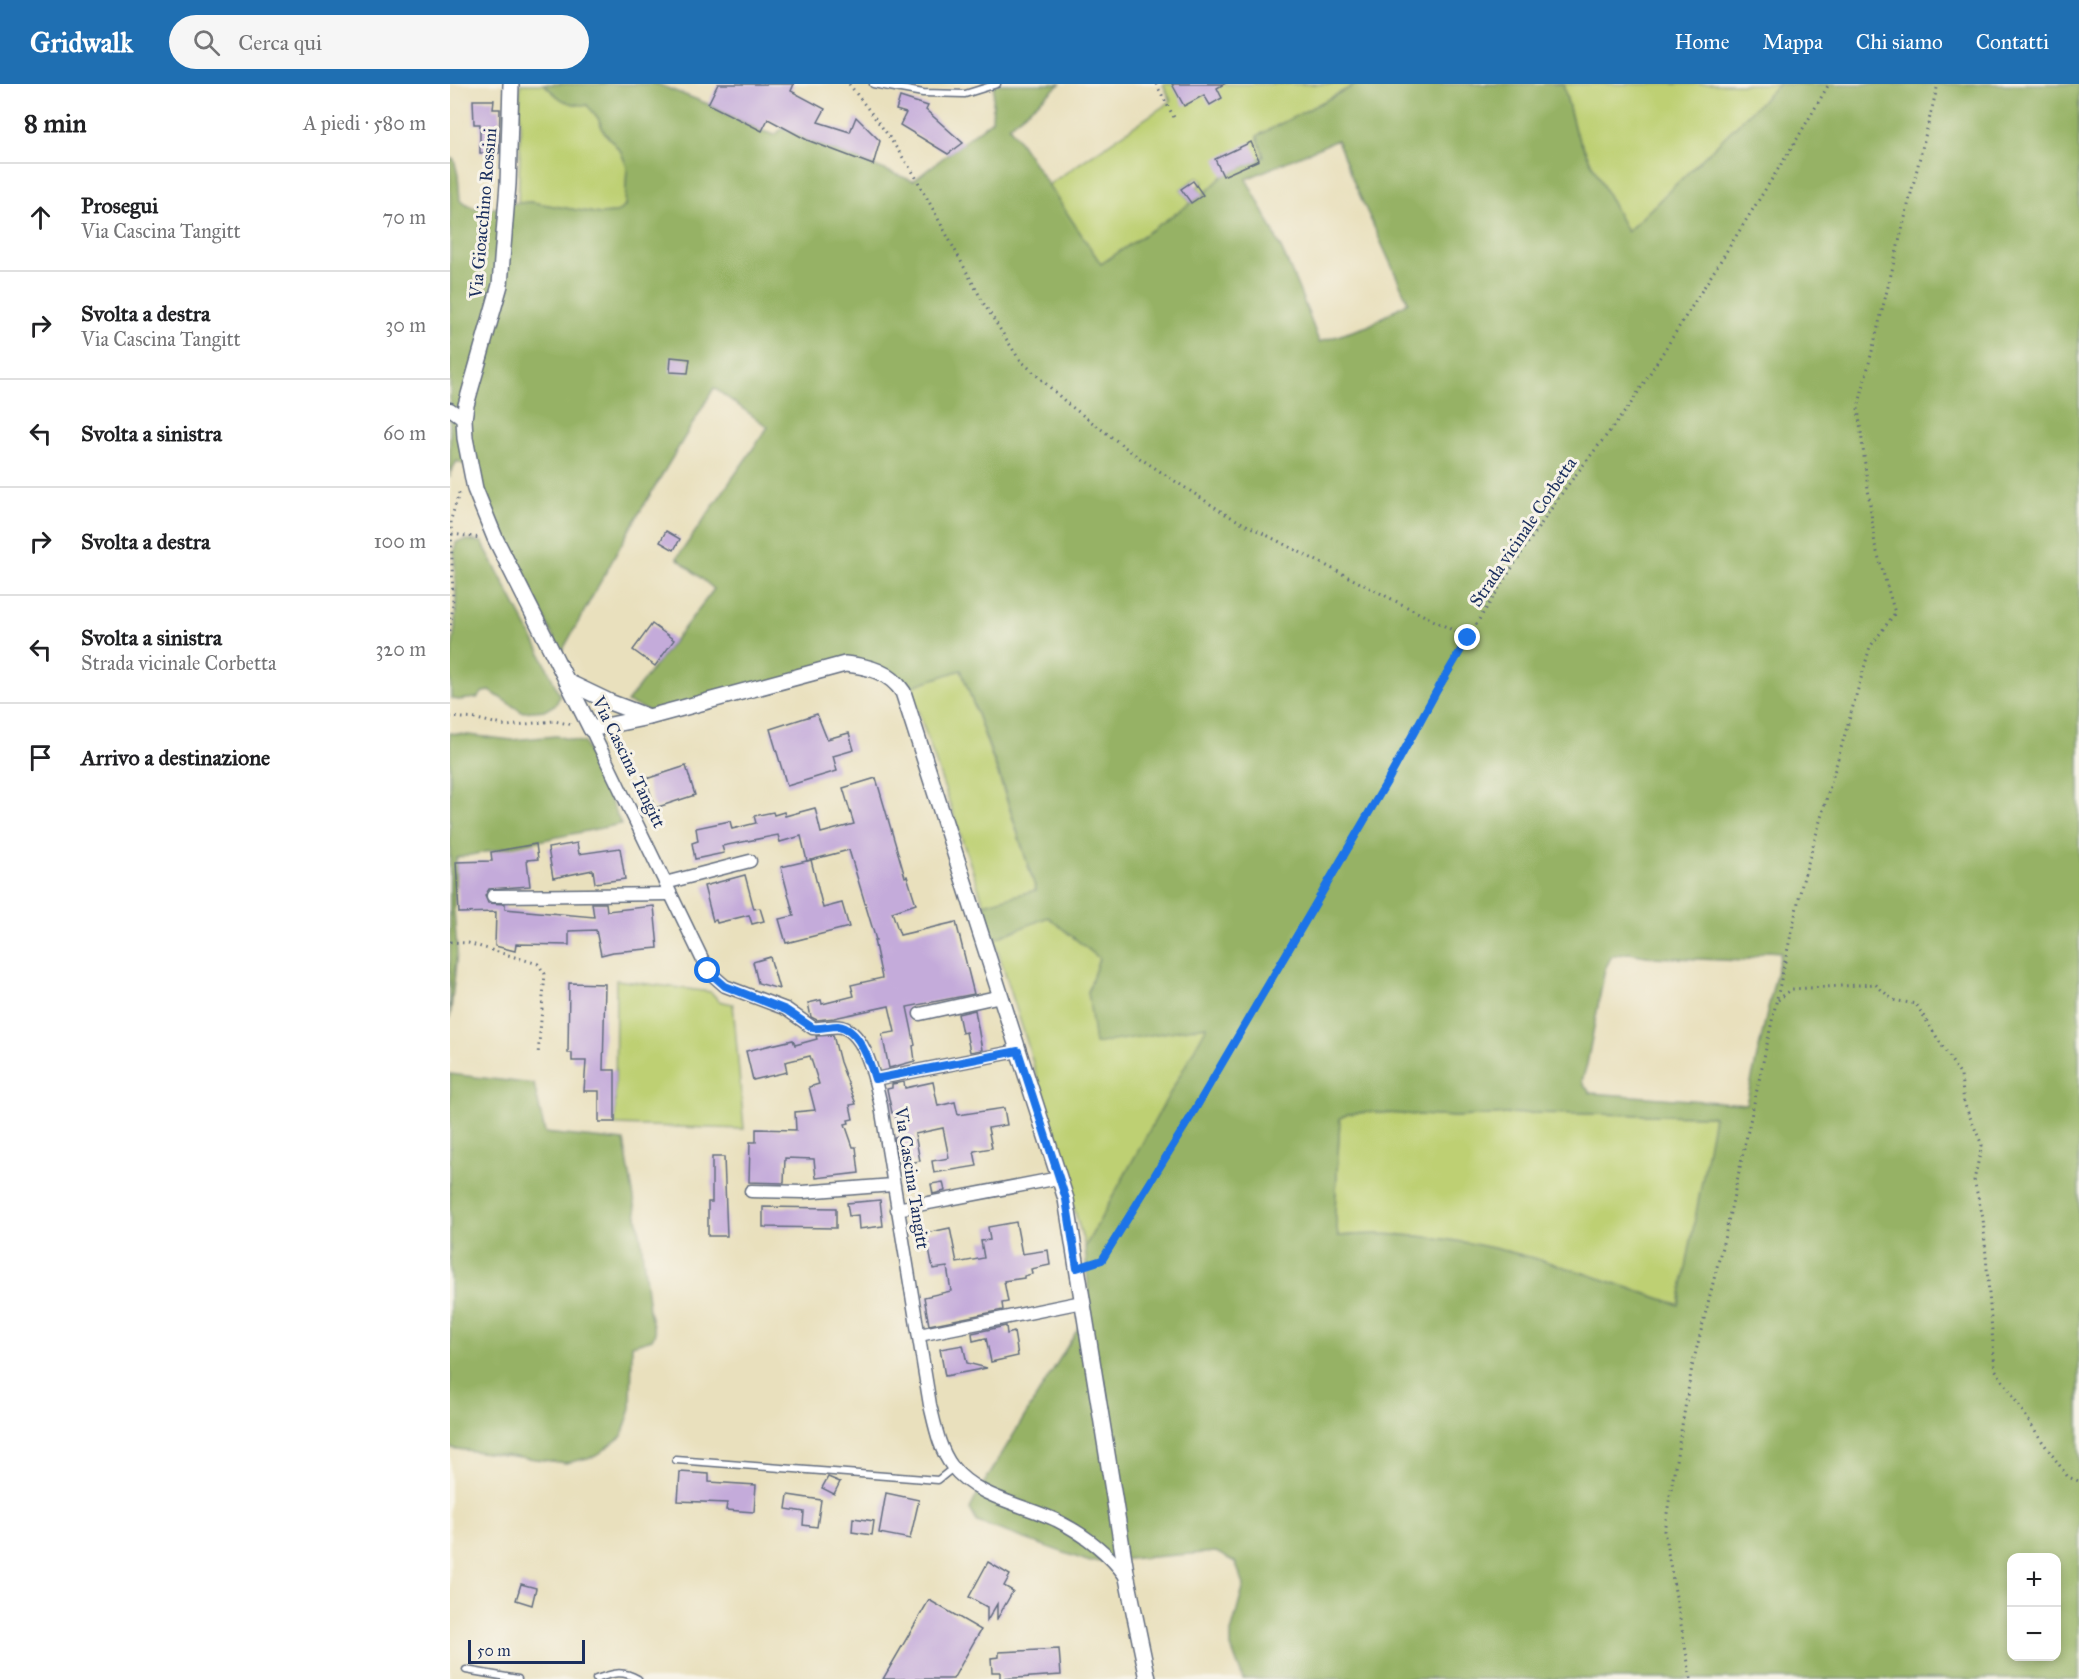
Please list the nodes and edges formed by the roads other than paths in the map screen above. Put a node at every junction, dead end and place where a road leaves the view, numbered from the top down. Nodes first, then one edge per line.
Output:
1 (511, 84) edge
2 (873, 84) edge
3 (997, 84) edge
4 (450, 408) edge
5 (464, 419) junction
6 (467, 455) joint
7 (568, 682) junction
8 (649, 717) junction
9 (591, 729) junction
10 (750, 861) dead end
11 (668, 888) junction
12 (493, 896) dead end
13 (1001, 996) junction
14 (920, 1014) dead end
15 (1018, 1051) junction
16 (875, 1079) junction
17 (1059, 1178) junction
18 (893, 1185) junction
19 (751, 1191) dead end
20 (897, 1209) junction
21 (1082, 1302) junction
22 (919, 1335) junction
23 (676, 1460) dead end
24 (953, 1468) junction
25 (1127, 1578) junction
26 (466, 1670) dead end
27 (518, 1679) edge
28 (596, 1679) edge
29 (638, 1679) edge
30 (1148, 1679) edge

1 - 5 street, Via Gioacchino Rossini
2 - 3 lane
4 - 5 street
5 - 6 street, Via Gioacchino Rossini
6 - 7 street, Via Cascina Tangitt
7 - 8 street
7 - 9 street, Via Cascina Tangitt
8 - 9 street
8 - 13 street
9 - 11 street, Via Cascina Tangitt
10 - 11 street
11 - 12 street
11 - 16 street, Via Cascina Tangitt
13 - 14 street
13 - 15 street
15 - 16 street
15 - 17 street
16 - 18 street, Via Cascina Tangitt
17 - 20 street
17 - 21 street
18 - 19 street
18 - 20 street, Via Cascina Tangitt
20 - 22 street, Via Cascina Tangitt
21 - 22 street
21 - 25 street
22 - 24 street, Via Cascina Tangitt
23 - 24 lane
24 - 25 street, Via Cascina Tangitt
25 - 30 street, Via Cascina Tangitt
26 - 27 lane
28 - 29 lane

